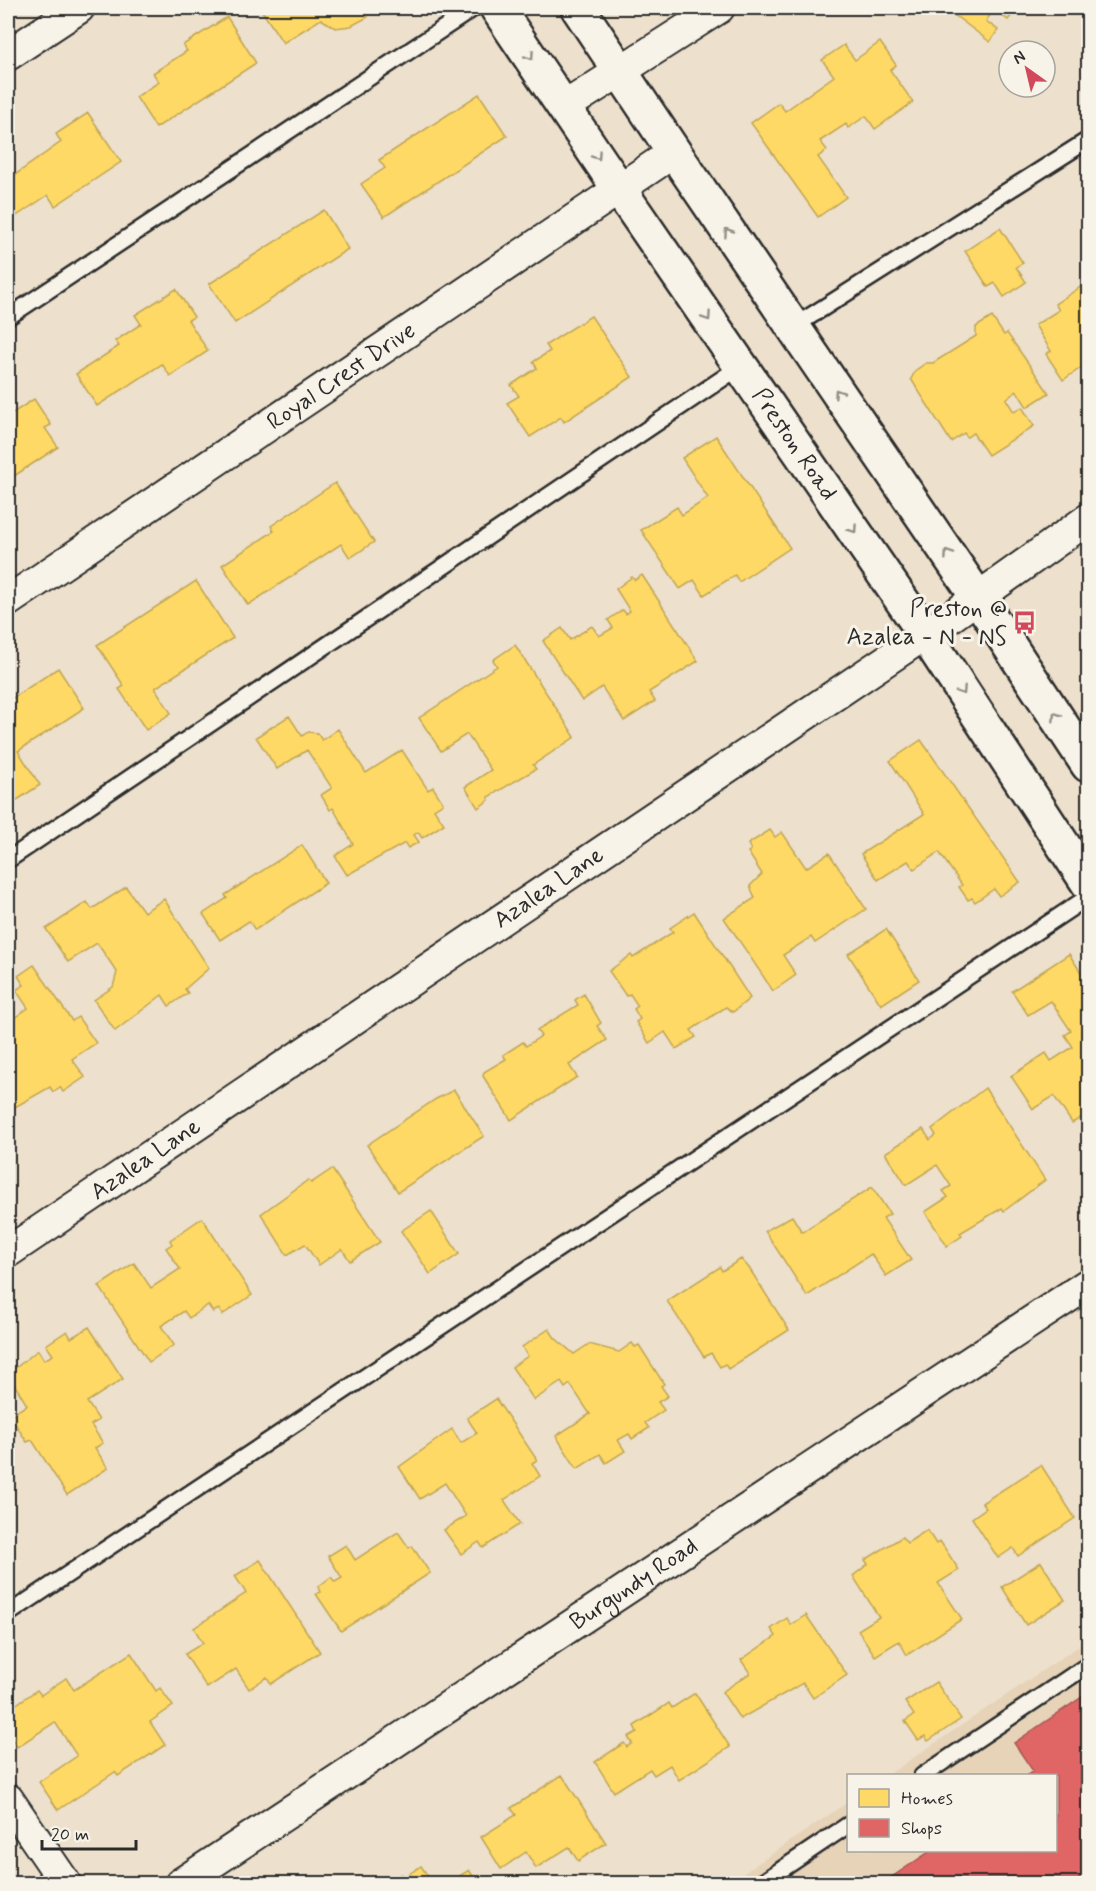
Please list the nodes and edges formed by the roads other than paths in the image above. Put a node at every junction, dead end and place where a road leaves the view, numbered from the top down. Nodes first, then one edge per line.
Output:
1 (79, 8) edge
2 (474, 8) edge
3 (497, 8) edge
4 (578, 8) edge
5 (718, 8) edge
6 (8, 55) edge
7 (619, 71) junction
8 (564, 107) junction
9 (1089, 140) edge
10 (674, 152) junction
11 (619, 189) junction
12 (8, 317) edge
13 (793, 327) junction
14 (741, 366) junction
15 (1089, 519) edge
16 (978, 598) junction
17 (8, 601) edge
18 (925, 634) junction
19 (1089, 765) edge
20 (8, 860) edge
21 (1089, 883) edge
22 (1089, 897) edge
23 (8, 1252) edge
24 (1089, 1284) edge
25 (8, 1614) edge
26 (1089, 1665) edge
27 (925, 1774) edge
28 (8, 1799) edge
29 (847, 1826) edge
30 (66, 1884) edge
31 (180, 1884) edge
32 (760, 1884) edge

1 - 6 street
2 - 12 lane
3 -> 8 main road, Preston Road
4 - 7 main road
5 - 7 street
7 - 8 street
7 - 10 main road
8 -> 11 main road, Preston Road
9 - 13 lane
10 - 11 street, Royal Crest Drive
13 -> 10 main road
11 -> 14 main road, Preston Road
11 - 17 street, Royal Crest Drive
16 -> 13 main road
14 -> 18 main road, Preston Road
14 - 20 lane
15 - 16 street, Azalea Lane
16 - 18 street, Azalea Lane
19 -> 16 main road
18 -> 21 main road, Preston Road
18 - 23 street, Azalea Lane
22 - 25 lane
24 - 31 street, Burgundy Road
26 - 27 lane
28 - 30 street
29 - 32 lane

